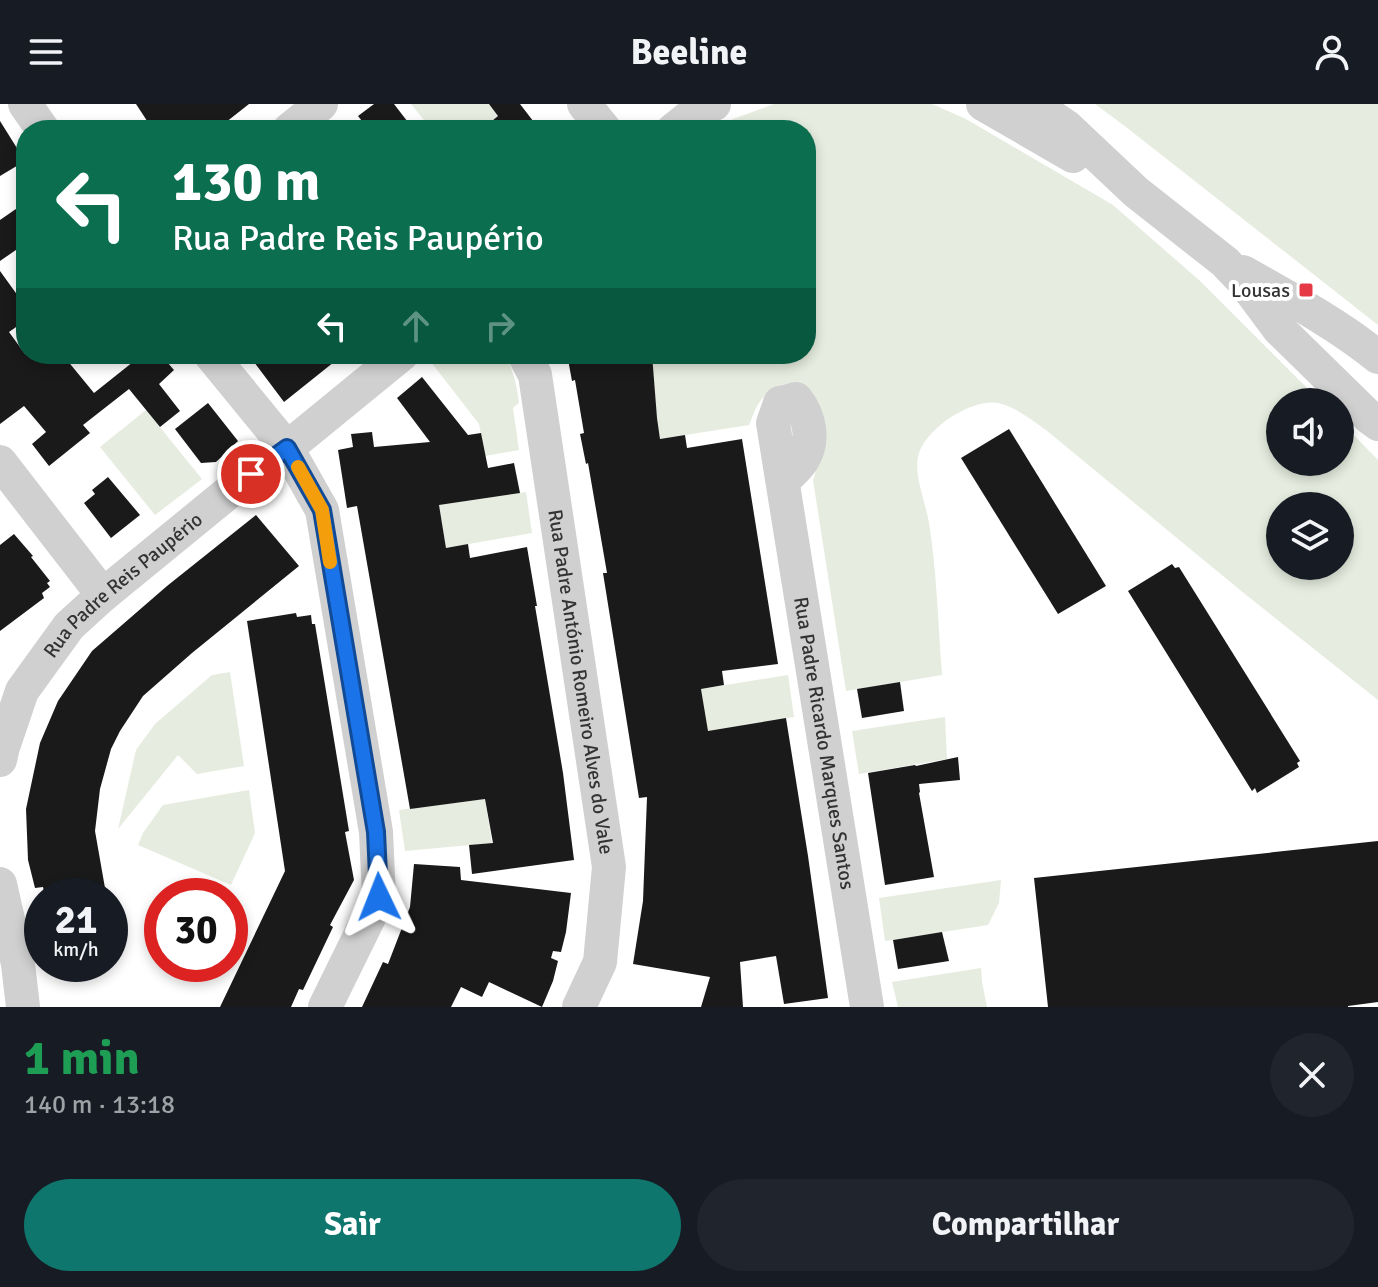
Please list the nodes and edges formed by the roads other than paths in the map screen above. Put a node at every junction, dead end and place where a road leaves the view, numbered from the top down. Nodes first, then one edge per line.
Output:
1 (321, 104) edge
2 (584, 104) edge
3 (983, 104) edge
4 (1033, 104) edge
5 (301, 120) edge
6 (597, 120) edge
7 (1136, 192) junction
8 (1225, 262) junction
9 (1339, 330) junction
10 (1378, 357) edge
11 (1311, 361) junction
12 (218, 364) edge
13 (390, 364) edge
14 (529, 364) edge
15 (1378, 424) edge
16 (287, 448) junction
17 (0, 462) edge
18 (783, 481) dead end
19 (103, 595) junction
20 (0, 760) edge
21 (0, 884) edge
22 (23, 1007) edge
23 (325, 1007) edge
24 (579, 1007) edge
25 (867, 1007) edge

1 - 5 street
2 - 6 street
3 - 7 street
4 - 7 street
7 - 8 street
8 - 9 street
8 - 11 street
9 - 10 street
9 - 11 street
11 - 15 street
12 - 16 street
13 - 16 street, Rua Padre Reis Paupério
14 - 24 street, Rua Padre António Romeiro Alves do Vale
16 - 19 street, Rua Padre Reis Paupério
16 - 23 street
17 - 19 street
18 - 25 street, Rua Padre Ricardo Marques Santos
19 - 20 street, Rua Padre Reis Paupério
21 - 22 street

